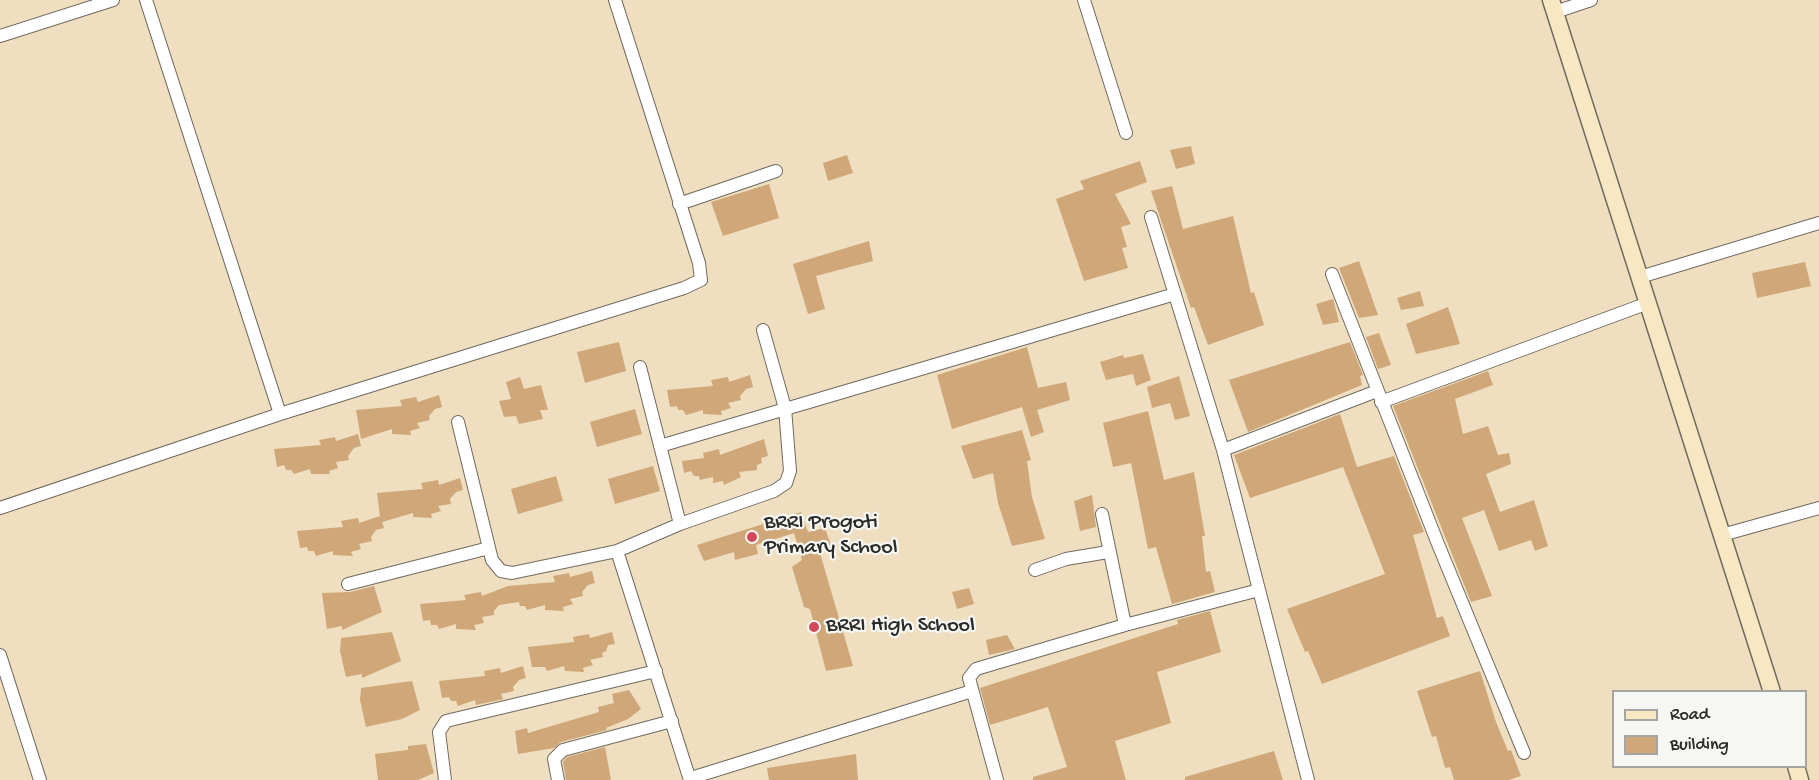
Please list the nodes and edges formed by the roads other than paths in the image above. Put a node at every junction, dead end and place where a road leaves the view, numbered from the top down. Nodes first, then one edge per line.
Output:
1 (113, 0) edge
2 (146, 0) edge
3 (615, 0) edge
4 (1084, 0) edge
5 (1592, 0) edge
6 (1553, 6) edge
7 (0, 36) edge
8 (1126, 133) dead end
9 (776, 171) dead end
10 (679, 204) junction
11 (1151, 217) dead end
12 (1819, 224) edge
13 (1332, 274) dead end
14 (1640, 277) junction
15 (1174, 294) junction
16 (1648, 303) junction
17 (763, 330) dead end
18 (640, 367) dead end
19 (1379, 397) junction
20 (785, 408) junction
21 (280, 414) junction
22 (458, 422) dead end
23 (660, 446) junction
24 (1223, 450) junction
25 (0, 508) edge
26 (1819, 508) edge
27 (1102, 514) dead end
28 (681, 524) junction
29 (1722, 535) junction
30 (489, 548) junction
31 (617, 551) junction
32 (1108, 552) junction
33 (1035, 570) dead end
34 (348, 584) dead end
35 (1259, 590) junction
36 (1125, 625) junction
37 (0, 655) edge
38 (656, 671) junction
39 (1771, 690) edge
40 (972, 691) junction
41 (672, 721) junction
42 (1524, 753) dead end
43 (690, 779) edge
44 (40, 780) edge
45 (446, 780) edge
46 (558, 780) edge
47 (998, 780) edge
48 (1308, 780) edge

1 - 7 street
2 - 21 street
3 - 10 street
4 - 8 street
5 - 6 street
6 - 14 main road
9 - 10 street
10 - 21 street
11 - 15 street
12 - 14 street
13 - 19 street
14 - 16 main road
15 - 20 street
15 - 24 street
16 - 19 street
16 - 29 main road
17 - 20 street
18 - 23 street
19 - 24 street
19 - 42 street
20 - 23 street
20 - 28 street
21 - 25 street
22 - 30 street
23 - 28 street
24 - 35 street
26 - 29 street
27 - 32 street
28 - 31 street
29 - 39 main road
30 - 31 street
30 - 34 street
31 - 38 street
32 - 33 street
32 - 36 street
35 - 36 street
35 - 48 street
36 - 40 street
37 - 44 street
38 - 41 street
38 - 45 street
40 - 43 street
40 - 47 street
41 - 43 street
41 - 46 street

